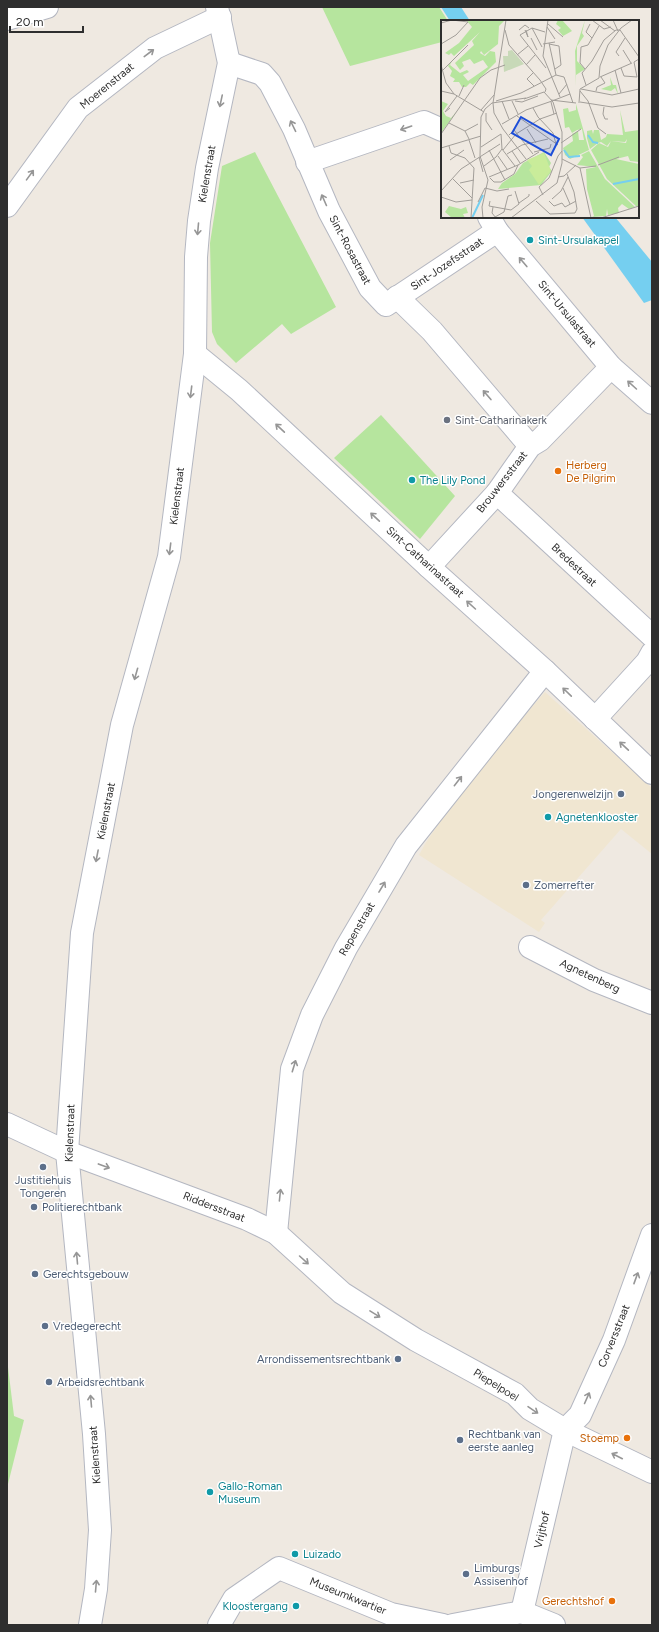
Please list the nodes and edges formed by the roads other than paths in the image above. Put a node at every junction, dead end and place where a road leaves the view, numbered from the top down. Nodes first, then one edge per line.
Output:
1 (47, 7) edge
2 (219, 12) edge
3 (7, 19) edge
4 (229, 63) junction
5 (441, 130) edge
6 (308, 162) junction
7 (7, 206) edge
8 (493, 224) edge
9 (397, 297) junction
10 (196, 354) junction
11 (611, 367) junction
12 (652, 403) edge
13 (530, 446) junction
14 (497, 493) junction
15 (429, 567) junction
16 (652, 636) edge
17 (650, 661) edge
18 (545, 670) junction
19 (595, 720) junction
20 (652, 773) edge
21 (530, 947) dead end
22 (652, 1003) edge
23 (7, 1124) edge
24 (67, 1152) junction
25 (276, 1233) junction
26 (652, 1236) edge
27 (342, 1293) joint
28 (565, 1430) junction
29 (652, 1472) edge
30 (398, 1620) edge
31 (539, 1620) edge
32 (90, 1625) edge
33 (219, 1625) edge
34 (443, 1625) edge
35 (453, 1625) edge

1 - 3 street
2 - 4 street, Kielenstraat
7 -> 2 street, Moerenstraat
6 -> 4 street, Sint-Rosastraat
4 -> 10 street, Kielenstraat
5 -> 6 street
9 -> 6 street, Sint-Rosastraat
8 - 9 street, Sint-Jozefsstraat
11 -> 8 street, Sint-Ursulastraat
13 -> 9 street
15 -> 10 street, Sint-Catharinastraat
10 -> 24 street, Kielenstraat
12 -> 11 street, Sint-Ursulastraat
11 - 13 street, Brouwersstraat
13 - 14 street, Brouwersstraat
14 - 15 street, Brouwersstraat
14 - 16 street, Bredestraat
18 -> 15 street, Sint-Catharinastraat
17 - 19 street
19 -> 18 street, Sint-Catharinastraat
25 -> 18 street, Repenstraat
20 -> 19 street, Sint-Catharinastraat
21 - 22 street, Agnetenberg
23 - 24 street, Riddersstraat
24 -> 25 street, Riddersstraat
32 -> 24 street, Kielenstraat
25 -> 27 street, Riddersstraat
28 -> 26 street, Corversstraat
27 -> 28 street, Piepelpoel
29 -> 28 street, Piepelpoel
28 - 31 street, Vrijthof
30 - 33 street, Museumkwartier
30 - 34 street, Museumkwartier
31 - 35 street

